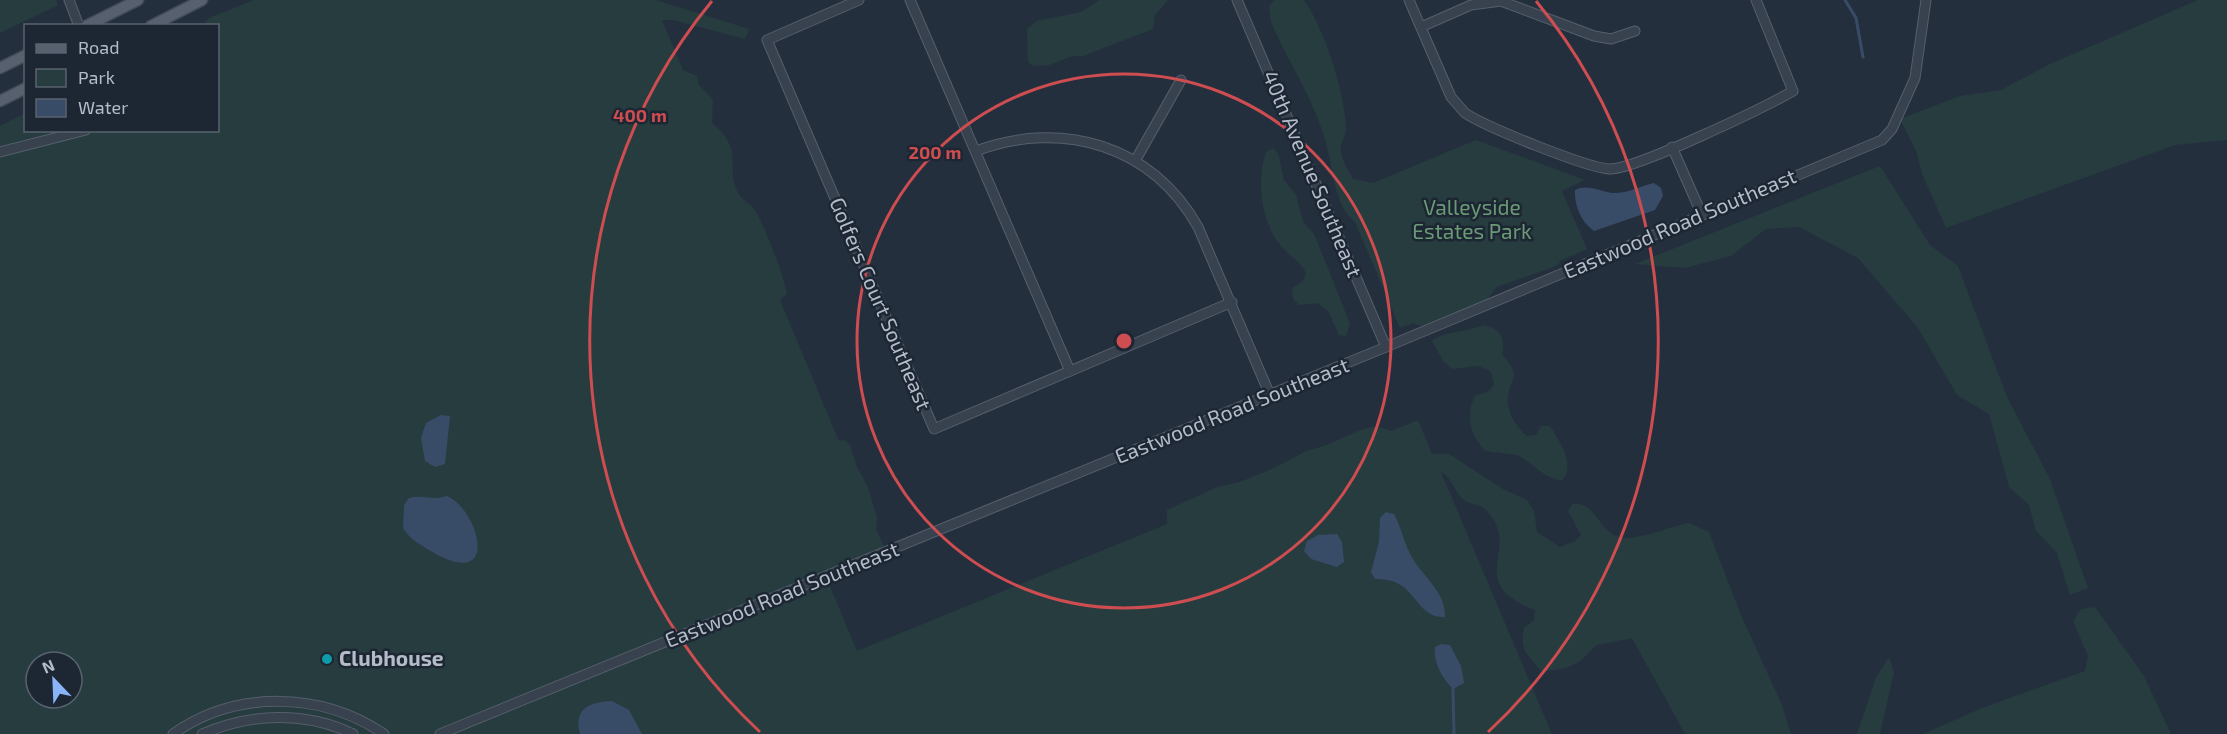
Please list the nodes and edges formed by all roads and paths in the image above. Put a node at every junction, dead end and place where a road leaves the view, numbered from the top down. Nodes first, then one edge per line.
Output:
1 (69, 0) edge
2 (138, 0) edge
3 (202, 0) edge
4 (859, 0) edge
5 (910, 0) edge
6 (1238, 0) edge
7 (1409, 0) edge
8 (1756, 0) edge
9 (1926, 0) edge
10 (79, 24) edge
11 (90, 24) edge
12 (154, 24) edge
13 (1421, 27) junction
14 (1635, 31) dead end
15 (24, 56) edge
16 (0, 68) edge
17 (1181, 80) dead end
18 (24, 89) edge
19 (0, 101) edge
20 (78, 132) edge
21 (1672, 147) junction
22 (976, 151) junction
23 (0, 152) edge
24 (1135, 161) junction
25 (1702, 215) junction
26 (1232, 302) junction
27 (1386, 347) junction
28 (1070, 371) junction
29 (1270, 395) junction
30 (173, 734) edge
31 (202, 734) edge
32 (353, 734) edge
33 (384, 734) edge
34 (440, 734) edge

1 - 10 street
2 - 11 main road
3 - 12 main road
4 - 28 street, Golfers Court Southeast
5 - 22 street
6 - 27 street, 40th Avenue Southeast
7 - 13 street
8 - 21 street
9 - 25 street, Eastwood Road Southeast
13 - 14 street
13 - 21 street
15 - 16 main road
17 - 24 street
18 - 19 main road
20 - 23 street
21 - 25 street
22 - 24 street
22 - 28 street
24 - 26 street
25 - 27 street, Eastwood Road Southeast
26 - 28 street, Golfers Court Southeast
26 - 29 street
27 - 29 street, Eastwood Road Southeast
29 - 34 street, Eastwood Road Southeast
30 - 33 street
31 - 32 street

